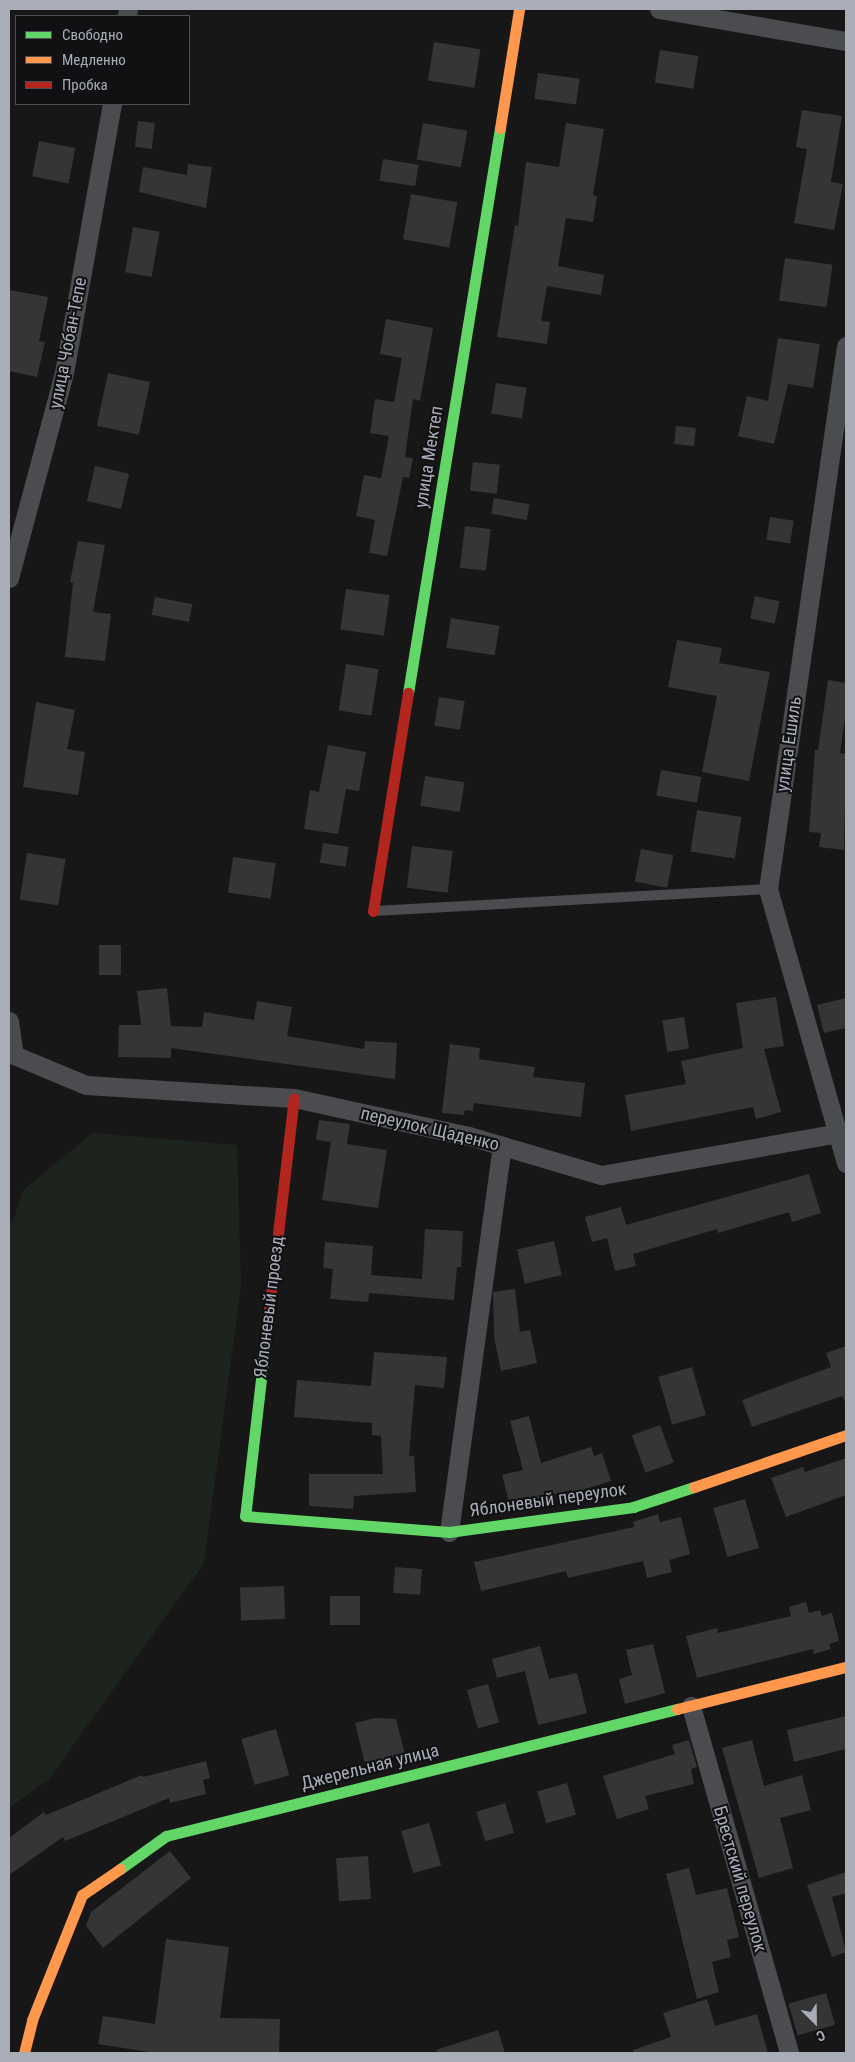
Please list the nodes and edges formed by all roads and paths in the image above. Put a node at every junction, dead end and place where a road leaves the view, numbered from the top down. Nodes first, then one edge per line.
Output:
1 (519, 9) edge
2 (659, 9) edge
3 (846, 42) edge
4 (112, 105) edge
5 (846, 346) edge
6 (9, 578) edge
7 (768, 889) junction
8 (373, 911) joint
9 (9, 1021) edge
10 (294, 1098) junction
11 (842, 1133) edge
12 (502, 1146) junction
13 (846, 1163) edge
14 (846, 1435) edge
15 (245, 1516) joint
16 (449, 1532) junction
17 (846, 1667) edge
18 (691, 1706) junction
19 (24, 2053) edge
20 (789, 2053) edge

1 - 8 street, улица Мектеп
2 - 3 street
4 - 6 street, улица Чобан-Тепе
5 - 7 street, улица Ешиль
7 - 8 lane
7 - 11 street, улица Ешиль
9 - 10 street, переулок Щаденко
10 - 12 street, переулок Щаденко
10 - 15 street, Яблоневый проезд
11 - 12 street, переулок Щаденко
11 - 13 street, улица Ешиль
12 - 16 street
14 - 16 street, Яблоневый переулок
15 - 16 street, Яблоневый переулок
17 - 18 street, Джерельная улица
18 - 19 street, Джерельная улица
18 - 20 street, Брестский переулок

